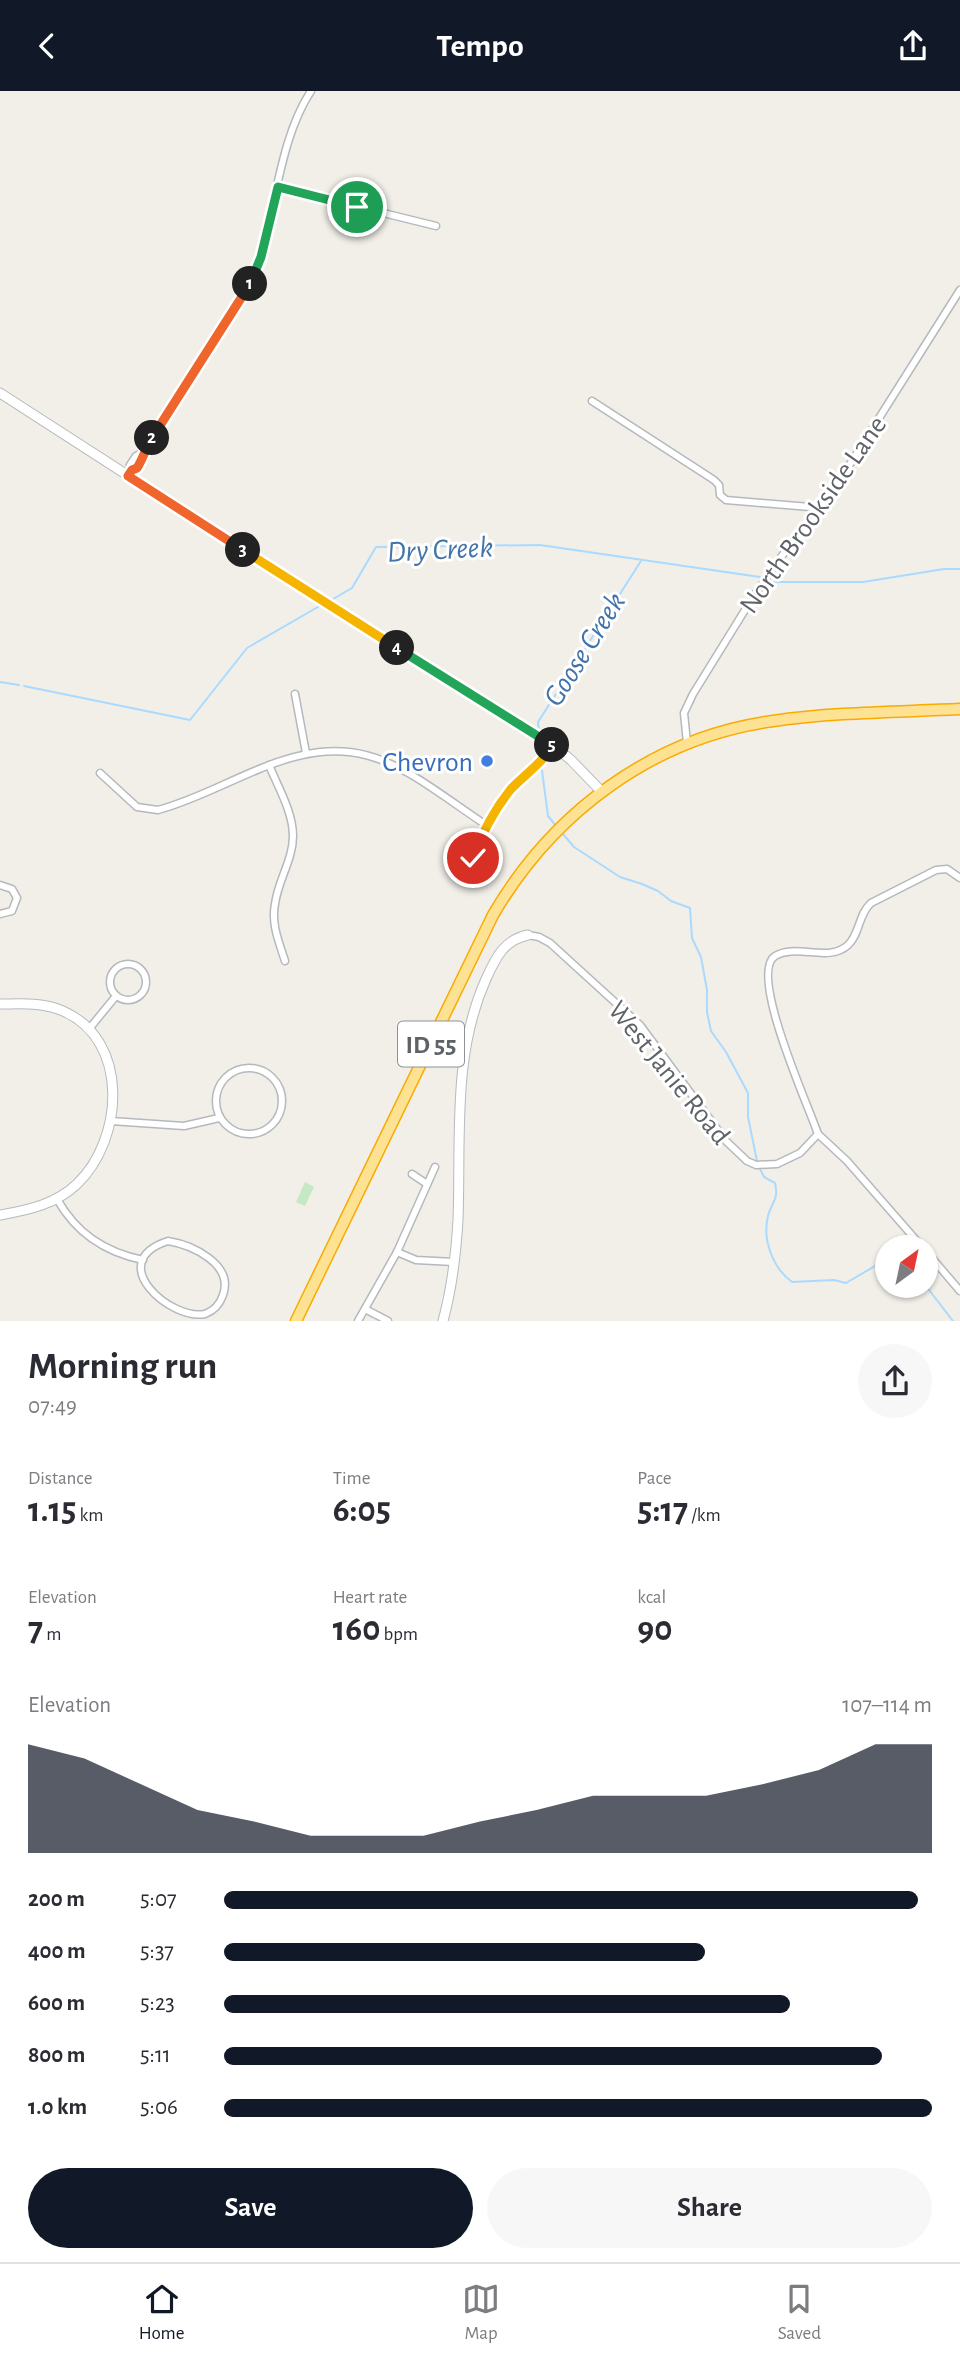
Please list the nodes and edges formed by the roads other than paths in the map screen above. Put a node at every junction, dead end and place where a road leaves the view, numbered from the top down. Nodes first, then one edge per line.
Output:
1 (311, 91) edge
2 (278, 187) junction
3 (436, 226) dead end
4 (960, 291) edge
5 (0, 393) edge
6 (592, 401) dead end
7 (130, 473) junction
8 (822, 508) junction
9 (295, 694) dead end
10 (960, 709) edge
11 (687, 743) junction
12 (554, 746) junction
13 (306, 753) junction
14 (268, 765) junction
15 (100, 773) dead end
16 (601, 791) junction
17 (486, 825) junction
18 (471, 872) dead end
19 (960, 878) edge
20 (0, 885) edge
21 (0, 914) edge
22 (528, 935) joint
23 (285, 961) dead end
24 (116, 996) junction
25 (0, 1004) edge
26 (89, 1029) junction
27 (219, 1118) junction
28 (111, 1121) junction
29 (818, 1134) junction
30 (435, 1167) dead end
31 (411, 1174) dead end
32 (427, 1184) junction
33 (57, 1199) junction
34 (0, 1216) edge
35 (912, 1235) edge
36 (397, 1252) junction
37 (143, 1259) junction
38 (454, 1262) junction
39 (938, 1265) edge
40 (960, 1291) edge
41 (365, 1309) junction
42 (296, 1321) edge
43 (358, 1321) edge
44 (388, 1321) edge
45 (443, 1321) edge

1 - 2 street
2 - 3 street
2 - 7 street
4 - 8 street, North Brookside Lane
5 - 7 street
6 - 8 street
7 - 12 street
8 - 11 street, North Brookside Lane
9 - 13 street
10 - 11 highway, ID 55
11 - 16 highway, ID 55
12 - 16 street
12 - 17 street
13 - 14 street
13 - 17 street
14 - 15 street
14 - 23 street
16 - 42 highway, ID 55
17 - 18 street
19 - 29 street
20 - 21 street
22 - 29 street, West Janie Road
22 - 38 street
24 - 24 street
24 - 26 street
25 - 26 street
26 - 28 street
27 - 27 street
27 - 28 street
28 - 33 street
29 - 35 street
30 - 32 street
31 - 32 street
32 - 36 street
33 - 34 street
33 - 37 street
36 - 38 street
36 - 41 street
37 - 37 street
38 - 45 street
39 - 40 street
41 - 43 street
41 - 44 street

